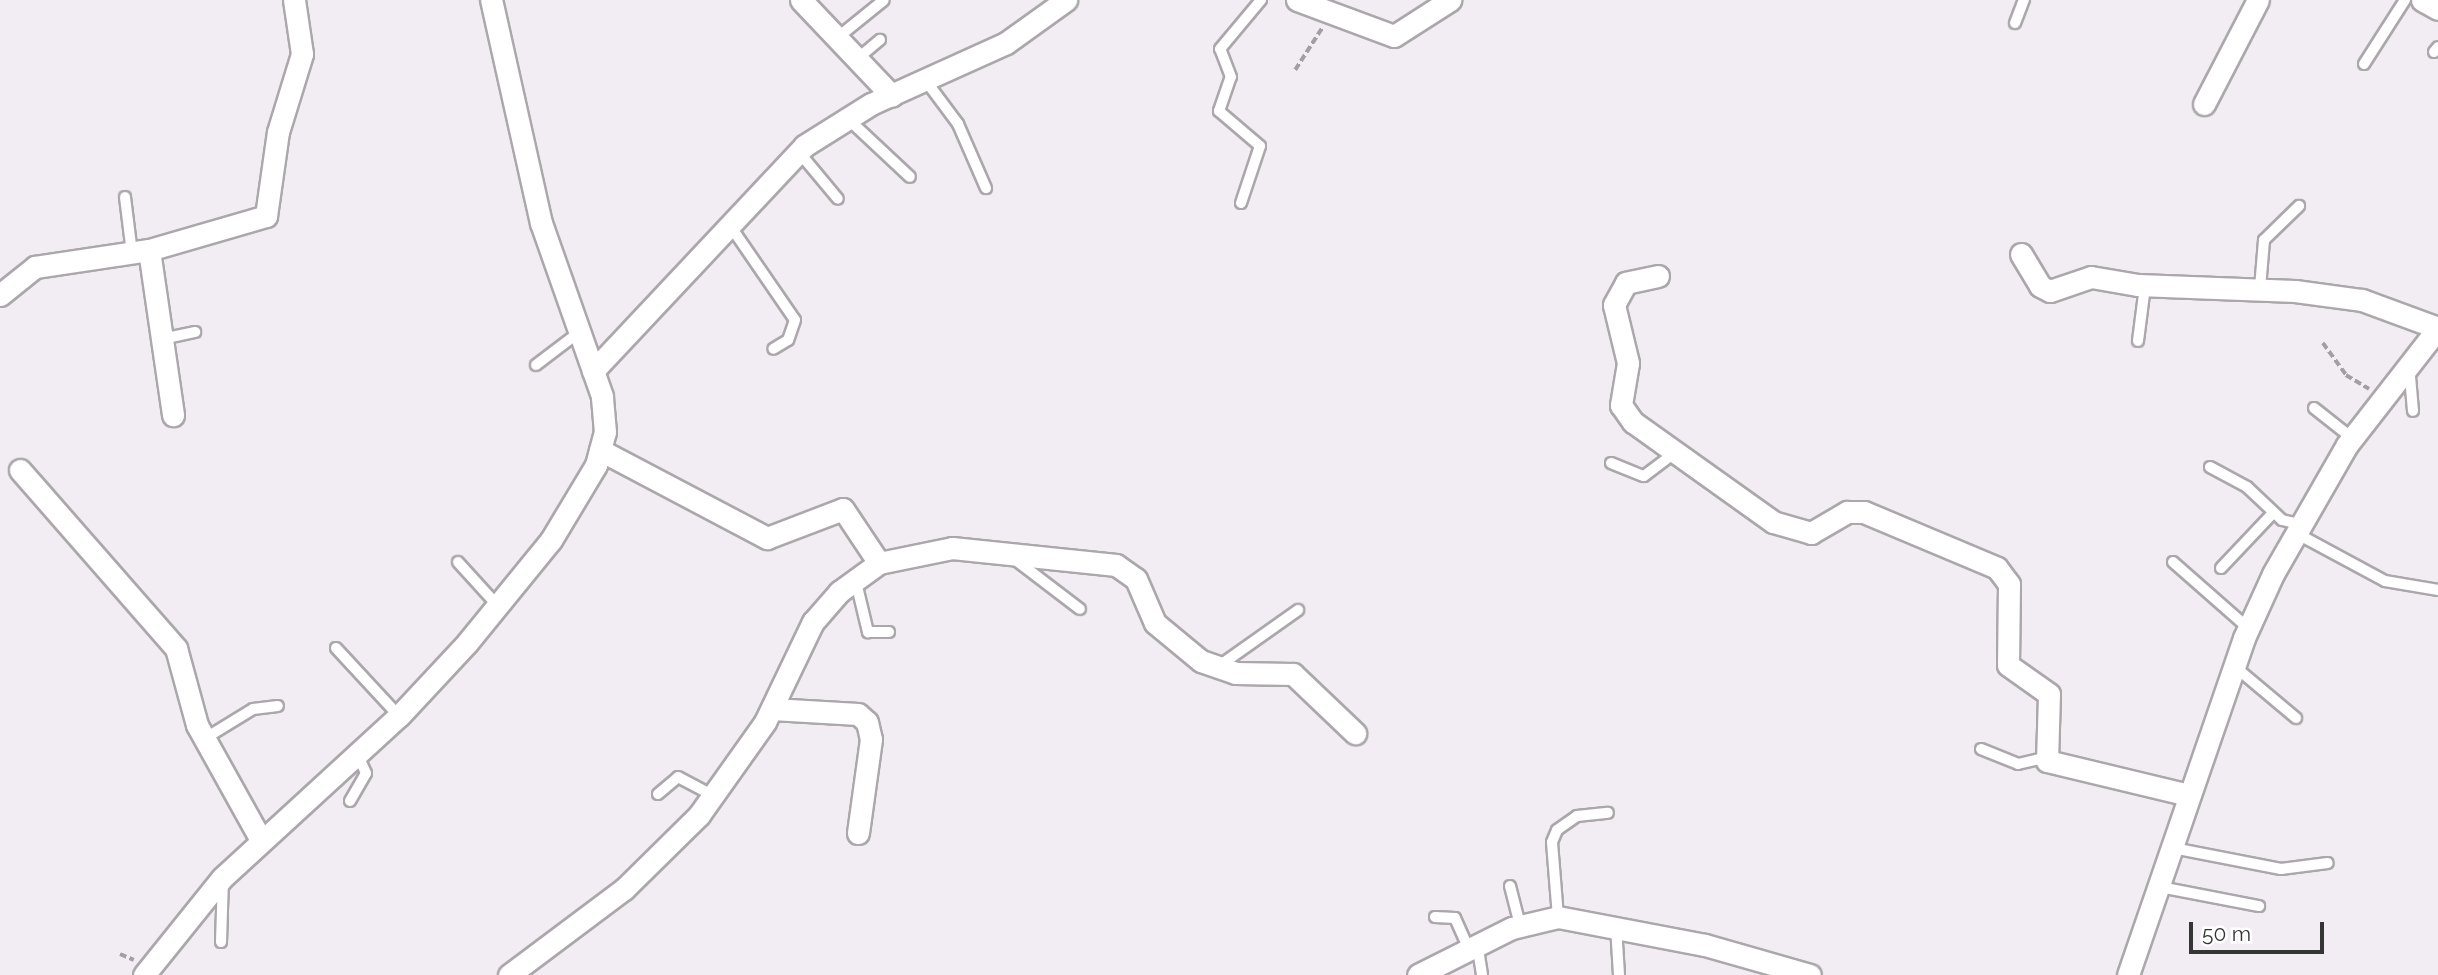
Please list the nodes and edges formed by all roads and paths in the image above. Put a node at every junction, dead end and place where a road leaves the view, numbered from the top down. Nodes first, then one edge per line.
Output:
1 (294, 0) edge
2 (491, 0) edge
3 (801, 0) edge
4 (884, 0) edge
5 (1261, 0) edge
6 (1297, 0) edge
7 (1450, 0) edge
8 (2024, 0) edge
9 (2258, 0) edge
10 (2405, 0) edge
11 (2422, 0) edge
12 (1060, 2) edge
13 (2438, 9) edge
14 (1331, 15) junction
15 (2015, 23) dead end
16 (837, 38) junction
17 (880, 40) dead end
18 (857, 59) junction
19 (2364, 64) dead end
20 (1295, 70) dead end
21 (926, 81) junction
22 (892, 96) junction
23 (2204, 104) dead end
24 (847, 118) junction
25 (798, 150) junction
26 (911, 177) dead end
27 (986, 188) dead end
28 (125, 197) dead end
29 (838, 199) dead end
30 (1241, 203) dead end
31 (2299, 206) dead end
32 (727, 221) junction
33 (140, 251) junction
34 (2021, 254) dead end
35 (1658, 276) dead end
36 (2145, 286) junction
37 (2260, 288) junction
38 (0, 295) edge
39 (2438, 328) edge
40 (195, 331) dead end
41 (578, 333) junction
42 (162, 339) junction
43 (2138, 341) dead end
44 (2323, 343) dead end
45 (773, 349) dead end
46 (536, 365) dead end
47 (2409, 365) junction
48 (593, 371) junction
49 (2384, 396) junction
50 (2314, 408) dead end
51 (2413, 411) dead end
52 (173, 415) dead end
53 (2352, 438) junction
54 (600, 450) junction
55 (1674, 453) junction
56 (1611, 463) dead end
57 (2210, 467) dead end
58 (20, 470) dead end
59 (2272, 514) junction
60 (2297, 528) junction
61 (1005, 552) junction
62 (458, 562) dead end
63 (2173, 562) dead end
64 (879, 563) junction
65 (2221, 568) dead end
66 (855, 578) junction
67 (2438, 590) edge
68 (497, 605) junction
69 (1080, 609) dead end
70 (1298, 610) dead end
71 (2248, 628) junction
72 (889, 632) dead end
73 (336, 648) dead end
74 (2234, 666) junction
75 (1217, 668) junction
76 (278, 706) dead end
77 (772, 709) junction
78 (399, 716) junction
79 (2296, 718) dead end
80 (1355, 733) dead end
81 (204, 739) junction
82 (1981, 749) dead end
83 (358, 756) junction
84 (2044, 758) junction
85 (658, 794) dead end
86 (2189, 795) junction
87 (714, 796) junction
88 (350, 801) dead end
89 (1608, 814) dead end
90 (858, 833) dead end
91 (261, 840) junction
92 (2173, 848) junction
93 (2328, 863) dead end
94 (222, 878) junction
95 (1510, 886) dead end
96 (2160, 887) junction
97 (2259, 906) dead end
98 (1558, 916) junction
99 (1436, 917) dead end
100 (1520, 925) junction
101 (1616, 926) junction
102 (221, 942) dead end
103 (1472, 945) junction
104 (144, 975) edge
105 (509, 975) edge
106 (1418, 975) edge
107 (1482, 975) edge
108 (1619, 975) edge
109 (1810, 975) edge
110 (2128, 975) edge

1 - 33 street
2 - 41 street
3 - 16 street
4 - 16 lane
5 - 30 lane
6 - 14 street
7 - 14 street
8 - 15 lane
9 - 23 street
10 - 19 lane
11 - 13 street
12 - 21 street
14 - 20 path
16 - 18 street
17 - 18 lane
18 - 22 street
21 - 22 street
21 - 27 lane
22 - 24 street
24 - 25 street
24 - 26 lane
25 - 29 lane
25 - 32 street
28 - 33 lane
31 - 37 lane
32 - 45 lane
32 - 48 street
33 - 38 street
33 - 42 street
34 - 36 street
35 - 55 street
36 - 37 street
36 - 43 lane
37 - 39 street
39 - 47 street
40 - 42 lane
41 - 46 lane
41 - 48 street
42 - 52 street
44 - 49 path
47 - 49 street
47 - 51 lane
48 - 54 street
49 - 53 street
50 - 53 lane
53 - 60 street
54 - 64 street
54 - 68 street
55 - 56 lane
55 - 84 street
57 - 59 lane
58 - 81 street
59 - 60 lane
59 - 65 lane
60 - 67 lane
60 - 71 street
61 - 64 street
61 - 69 lane
61 - 75 street
62 - 68 lane
63 - 71 lane
64 - 66 street
66 - 72 lane
66 - 77 street
68 - 78 street
70 - 75 lane
71 - 74 street
73 - 78 lane
74 - 79 lane
74 - 86 street
75 - 80 street
76 - 81 lane
77 - 87 street
77 - 90 street
78 - 83 street
81 - 91 street
82 - 84 lane
83 - 88 lane
83 - 91 street
84 - 86 street
85 - 87 lane
86 - 92 street
87 - 105 street
89 - 98 lane
91 - 94 street
92 - 93 lane
92 - 96 street
94 - 102 lane
94 - 104 street
95 - 100 lane
96 - 97 lane
96 - 110 street
98 - 100 street
98 - 101 street
99 - 103 lane
100 - 103 street
101 - 108 lane
101 - 109 street
103 - 106 street
103 - 107 lane

